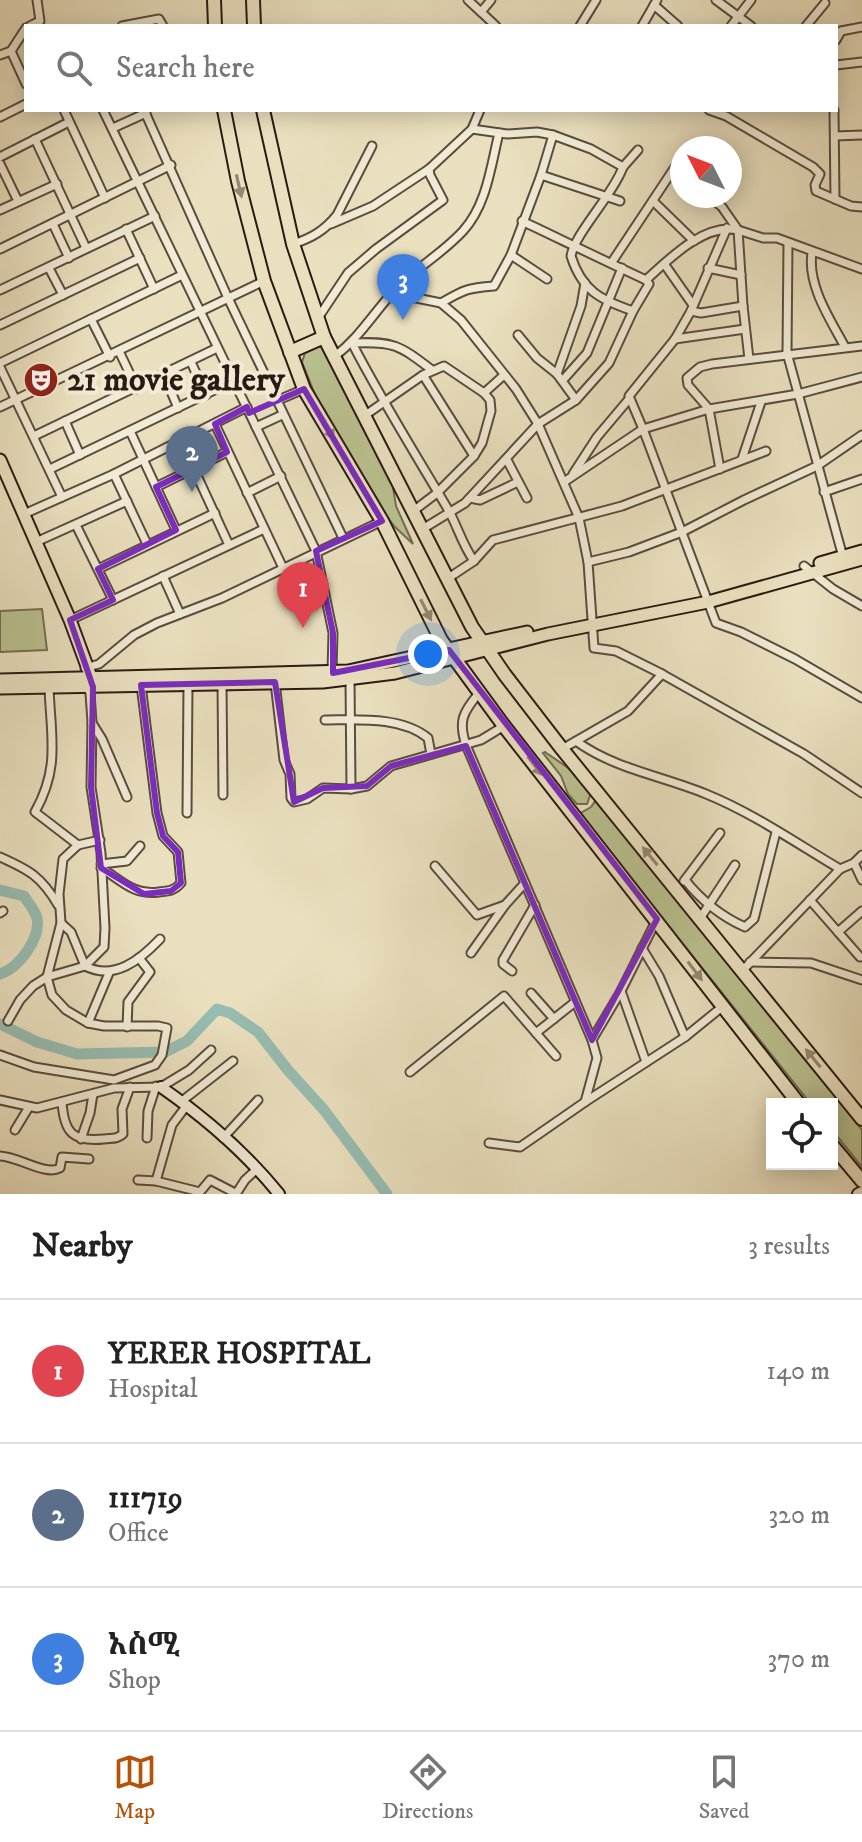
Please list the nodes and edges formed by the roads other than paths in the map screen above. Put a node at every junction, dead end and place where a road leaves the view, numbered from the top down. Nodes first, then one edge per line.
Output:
1 (37, 0) edge
2 (214, 0) edge
3 (253, 0) edge
4 (468, 0) edge
5 (491, 0) edge
6 (596, 0) edge
7 (716, 0) edge
8 (751, 0) edge
9 (655, 3) edge
10 (825, 3) dead end
11 (481, 12) junction
12 (738, 18) junction
13 (34, 24) edge
14 (133, 24) edge
15 (162, 24) edge
16 (215, 24) edge
17 (254, 24) edge
18 (492, 24) edge
19 (581, 24) edge
20 (643, 24) edge
21 (676, 24) edge
22 (733, 24) edge
23 (748, 24) edge
24 (808, 24) edge
25 (862, 27) edge
26 (24, 33) edge
27 (838, 36) edge
28 (11, 51) junction
29 (0, 55) edge
30 (862, 62) edge
31 (838, 65) edge
32 (23, 70) edge
33 (24, 105) edge
34 (65, 112) edge
35 (104, 112) edge
36 (145, 112) edge
37 (224, 112) edge
38 (263, 112) edge
39 (479, 112) edge
40 (715, 112) edge
41 (834, 112) edge
42 (1, 113) edge
43 (69, 122) junction
44 (113, 128) junction
45 (472, 129) junction
46 (499, 133) junction
47 (861, 134) edge
48 (553, 135) junction
49 (835, 136) junction
50 (35, 139) junction
51 (372, 146) dead end
52 (638, 150) dead end
53 (0, 157) edge
54 (0, 164) edge
55 (171, 165) junction
56 (623, 167) junction
57 (429, 169) junction
58 (820, 174) junction
59 (541, 175) junction
60 (670, 175) edge
61 (835, 179) junction
62 (139, 181) junction
63 (57, 184) junction
64 (105, 198) junction
65 (608, 198) junction
66 (835, 199) junction
67 (18, 201) junction
68 (620, 201) dead end
69 (653, 201) junction
70 (862, 207) edge
71 (723, 208) edge
72 (0, 210) edge
73 (72, 215) junction
74 (155, 216) junction
75 (522, 221) junction
76 (53, 224) junction
77 (329, 225) junction
78 (727, 228) junction
79 (126, 229) junction
80 (738, 230) junction
81 (694, 241) junction
82 (788, 243) junction
83 (293, 244) junction
84 (575, 246) junction
85 (86, 248) junction
86 (0, 249) edge
87 (812, 253) junction
88 (511, 255) junction
89 (69, 258) junction
90 (140, 258) junction
91 (612, 262) junction
92 (665, 265) junction
93 (49, 268) junction
94 (622, 268) junction
95 (708, 268) junction
96 (862, 269) edge
97 (182, 275) junction
98 (741, 275) junction
99 (547, 279) dead end
100 (646, 280) junction
101 (264, 281) junction
102 (585, 283) junction
103 (1, 287) edge
104 (154, 289) junction
105 (392, 293) junction
106 (63, 295) junction
107 (228, 298) junction
108 (608, 302) junction
109 (441, 303) junction
110 (743, 306) junction
111 (692, 308) junction
112 (199, 311) junction
113 (633, 311) junction
114 (318, 318) junction
115 (91, 319) junction
116 (0, 325) edge
117 (745, 329) junction
118 (518, 335) dead end
119 (324, 337) junction
120 (675, 339) junction
121 (352, 343) junction
122 (862, 346) edge
123 (845, 347) junction
124 (217, 348) junction
125 (119, 351) junction
126 (290, 352) junction
127 (787, 353) junction
128 (335, 356) junction
129 (110, 357) junction
130 (749, 359) junction
131 (191, 362) junction
132 (0, 365) edge
133 (432, 370) junction
134 (164, 375) junction
135 (423, 375) junction
136 (504, 375) junction
137 (560, 377) junction
138 (862, 377) edge
139 (233, 381) junction
140 (137, 389) junction
141 (304, 389) junction
142 (484, 393) junction
143 (798, 394) junction
144 (206, 395) junction
145 (629, 399) junction
146 (16, 400) junction
147 (576, 400) junction
148 (276, 401) junction
149 (761, 402) junction
150 (384, 404) junction
151 (0, 407) edge
152 (247, 407) junction
153 (178, 408) junction
154 (709, 409) junction
155 (282, 415) junction
156 (364, 416) junction
157 (65, 421) junction
158 (215, 424) junction
159 (538, 424) junction
160 (256, 427) junction
161 (643, 429) junction
162 (130, 431) junction
163 (862, 435) edge
164 (34, 436) junction
165 (766, 451) dead end
166 (227, 452) junction
167 (80, 455) junction
168 (474, 456) junction
169 (142, 459) junction
170 (742, 459) junction
171 (0, 460) edge
172 (507, 460) junction
173 (817, 466) junction
174 (50, 469) junction
175 (194, 469) junction
176 (720, 469) junction
177 (114, 474) junction
178 (0, 475) edge
179 (281, 476) junction
180 (862, 479) edge
181 (568, 480) junction
182 (518, 482) junction
183 (156, 487) junction
184 (665, 491) junction
185 (824, 492) junction
186 (247, 493) junction
187 (437, 493) junction
188 (62, 497) junction
189 (470, 498) junction
190 (527, 498) dead end
191 (127, 501) junction
192 (15, 502) junction
193 (412, 512) junction
194 (215, 513) junction
195 (450, 513) junction
196 (24, 514) junction
197 (579, 518) junction
198 (382, 521) junction
199 (76, 525) junction
200 (264, 529) junction
201 (176, 530) junction
202 (421, 530) junction
203 (682, 532) junction
204 (343, 538) junction
205 (36, 542) junction
206 (147, 544) junction
207 (229, 545) junction
208 (316, 551) junction
209 (862, 551) edge
210 (862, 559) edge
211 (844, 560) junction
212 (474, 561) junction
213 (588, 562) junction
214 (283, 568) junction
215 (98, 569) junction
216 (807, 569) junction
217 (163, 576) junction
218 (447, 579) junction
219 (706, 598) junction
220 (113, 600) junction
221 (862, 606) edge
222 (180, 614) junction
223 (70, 620) junction
224 (591, 622) junction
225 (486, 646) junction
226 (452, 654) junction
227 (332, 672) junction
228 (662, 674) junction
229 (350, 679) junction
230 (0, 680) edge
231 (89, 680) junction
232 (275, 682) junction
233 (222, 683) junction
234 (141, 685) junction
235 (188, 685) junction
236 (0, 688) edge
237 (49, 688) junction
238 (479, 693) junction
239 (862, 698) edge
240 (325, 720) dead end
241 (350, 720) junction
242 (92, 722) junction
243 (504, 726) junction
244 (576, 741) junction
245 (466, 745) junction
246 (562, 749) junction
247 (431, 754) junction
248 (351, 789) junction
249 (862, 793) edge
250 (223, 795) dead end
251 (127, 797) dead end
252 (187, 813) dead end
253 (776, 832) junction
254 (720, 833) dead end
255 (100, 840) junction
256 (78, 845) junction
257 (140, 846) dead end
258 (862, 855) edge
259 (0, 857) edge
260 (854, 863) junction
261 (735, 865) dead end
262 (101, 866) junction
263 (435, 866) dead end
264 (840, 869) junction
265 (862, 880) edge
266 (525, 883) junction
267 (682, 884) junction
268 (810, 900) junction
269 (505, 905) junction
270 (535, 905) junction
271 (710, 906) junction
272 (60, 909) junction
273 (862, 911) edge
274 (701, 917) junction
275 (657, 919) junction
276 (61, 923) junction
277 (838, 932) junction
278 (160, 939) dead end
279 (642, 948) junction
280 (471, 953) dead end
281 (860, 957) edge
282 (139, 958) junction
283 (85, 966) junction
284 (746, 966) junction
285 (512, 971) dead end
286 (109, 973) junction
287 (47, 977) junction
288 (862, 980) edge
289 (621, 991) junction
290 (531, 993) dead end
291 (575, 1002) junction
292 (722, 1007) junction
293 (554, 1019) junction
294 (8, 1021) dead end
295 (88, 1023) junction
296 (127, 1027) junction
297 (536, 1033) junction
298 (685, 1037) junction
299 (592, 1040) junction
300 (211, 1050) dead end
301 (0, 1055) edge
302 (556, 1056) dead end
303 (233, 1061) dead end
304 (646, 1062) junction
305 (410, 1072) dead end
306 (114, 1084) junction
307 (159, 1086) junction
308 (130, 1087) junction
309 (93, 1094) junction
310 (794, 1098) edge
311 (0, 1100) edge
312 (258, 1100) dead end
313 (62, 1102) junction
314 (585, 1102) junction
315 (184, 1103) junction
316 (29, 1107) junction
317 (862, 1119) edge
318 (15, 1130) dead end
319 (147, 1138) dead end
320 (223, 1138) junction
321 (81, 1139) junction
322 (489, 1143) dead end
323 (838, 1152) edge
324 (0, 1156) edge
325 (89, 1159) dead end
326 (258, 1168) junction
327 (138, 1180) dead end
328 (156, 1181) junction
329 (862, 1181) edge
330 (236, 1194) edge
331 (279, 1194) edge

1 - 13 street
2 - 16 highway
3 - 17 highway
4 - 11 street
5 - 11 street
6 - 19 street
7 - 12 street
8 - 12 street
9 - 20 street
9 - 21 street
10 - 24 street
11 - 18 street
12 - 22 street
12 - 23 street
14 - 15 street
25 - 27 street
26 - 28 street
28 - 29 street
28 - 32 street
30 - 31 street
33 - 42 street
34 - 43 street
35 - 44 street
36 - 44 street
36 - 55 street
37 -> 101 highway
38 - 83 highway
39 - 45 street
40 - 58 street
41 - 49 street
43 - 50 street
43 - 64 street
44 - 62 street
45 - 46 street
45 - 57 street
46 - 48 street
46 - 105 street
47 - 49 street
48 - 56 street
48 - 59 street
49 - 61 street
50 - 53 street
50 - 63 street
51 - 77 street
52 - 56 street
54 - 67 street
55 - 62 street
55 - 107 street
56 - 65 street
57 - 77 street
57 - 114 street
58 - 61 street
58 - 66 street
59 - 65 street
59 - 75 street
60 - 69 street
61 - 66 street
62 - 64 street
62 - 74 street
63 - 67 street
63 - 73 street
64 - 73 street
65 - 68 street
65 - 84 street
66 - 70 street
67 - 72 street
69 - 81 street
69 - 91 street
71 - 80 street
73 - 76 street
73 - 85 street
74 - 79 street
74 - 97 street
75 - 84 street
75 - 88 street
76 - 86 street
76 - 89 street
77 - 83 street
78 - 80 street
78 - 81 street
78 - 95 street
79 - 85 street
79 - 90 street
80 - 82 street
80 - 98 street
81 - 92 street
82 - 87 street
82 - 127 street
83 - 114 highway
84 - 91 street
84 - 102 street
85 - 89 street
87 - 96 street
87 - 123 street
88 - 99 street
88 - 109 street
89 - 93 street
90 - 104 street
90 - 106 street
91 - 94 street
92 - 100 street
92 - 111 street
93 - 103 street
93 - 106 street
94 - 100 street
94 - 108 street
95 - 98 street
95 - 111 street
97 - 104 street
97 - 112 street
98 - 110 street
100 - 113 street
101 - 107 street
101 - 126 highway
102 - 108 street
102 - 137 street
104 - 115 street
105 - 109 street
105 - 121 street
106 - 116 street
107 - 112 street
107 - 148 street
108 - 113 street
108 - 137 street
109 - 136 street
110 - 111 street
110 - 117 street
111 - 120 street
112 - 124 street
112 - 125 street
113 - 147 street
114 - 119 highway
115 - 129 street
115 - 132 street
117 - 120 street
117 - 130 street
118 - 137 street
119 - 126 highway
119 - 128 highway
120 - 145 street
121 - 128 street
121 - 133 street
121 - 150 street
122 - 123 street
123 - 127 street
124 - 131 street
124 - 139 street
125 - 129 street
125 - 140 street
126 - 141 highway
127 - 130 street
127 - 143 street
128 - 156 highway
129 - 146 street
130 - 154 street
131 - 134 street
131 - 144 street
132 - 146 street
133 - 135 street
133 - 142 street
134 - 140 street
134 - 153 street
135 - 150 street
135 - 168 street
136 - 142 street
136 - 159 street
137 - 147 street
138 - 143 street
139 - 144 street
139 - 152 street
140 - 157 street
141 - 148 street
141 -> 198 highway
142 - 168 street
143 - 149 street
143 - 173 street
144 - 153 street
145 - 161 street
145 - 181 street
146 - 151 street
146 - 164 street
147 - 159 street
148 - 155 street
149 - 154 street
149 - 170 street
150 - 156 street
150 - 187 street
152 - 158 street
152 - 160 street
153 - 162 street
154 - 161 street
154 - 176 street
155 - 160 street
155 - 204 street
156 - 193 highway
157 - 164 street
157 - 167 street
158 - 166 street
158 - 169 street
159 - 172 street
159 - 181 street
160 - 179 street
161 - 181 street
161 - 184 street
162 - 167 street
162 - 169 street
163 - 173 street
164 - 174 street
165 - 170 street
166 - 175 street
166 - 186 street
167 - 174 street
168 - 187 street
169 - 177 street
169 - 183 street
170 - 176 street
171 - 192 main road
172 - 182 street
172 - 189 street
173 - 185 street
173 - 203 street
174 - 188 street
175 - 183 street
175 - 194 street
176 - 184 street
177 - 188 street
177 - 191 street
178 - 192 main road
179 - 186 street
179 - 208 street
180 - 185 street
181 - 197 street
182 - 189 street
182 - 190 street
183 - 201 street
184 - 197 street
184 - 203 street
185 - 211 street
186 - 200 street
187 - 193 street
187 - 195 street
188 - 196 street
189 - 195 street
191 - 199 street
191 - 206 street
192 - 196 main road
192 - 231 main road
193 - 202 highway
194 - 201 street
194 - 207 street
195 - 202 street
195 - 212 street
196 - 205 main road
197 - 212 street
197 - 213 street
198 - 204 street
198 -> 226 highway
199 - 205 street
199 - 215 street
200 - 207 street
200 - 214 street
201 - 206 street
202 - 218 highway
203 - 213 street
203 - 219 street
204 - 208 street
205 - 223 main road
206 - 215 street
207 - 217 street
208 - 214 street
208 - 227 street
209 - 211 main road
210 - 211 main road
211 - 216 main road
212 - 218 street
213 - 224 street
214 - 222 street
215 - 220 street
216 - 219 main road
216 - 221 street
217 - 220 street
217 - 222 street
218 - 225 highway
219 - 224 main road
219 - 239 street
220 - 223 street
222 - 231 street
223 - 231 main road
224 - 225 main road
224 - 228 street
225 - 226 main road
225 - 246 highway
226 - 227 main road
226 - 229 main road
226 - 238 highway
227 - 231 main road
228 - 244 street
228 - 249 street
229 - 232 main road
229 - 241 street
230 - 231 main road
231 - 234 main road
231 - 237 main road
231 - 242 street
232 - 233 main road
232 - 248 street
233 - 235 main road
233 - 250 street
234 - 235 main road
234 - 262 street
235 - 252 street
236 - 237 main road
237 - 256 street
238 - 243 highway
238 - 245 street
240 - 241 street
241 - 247 street
241 - 248 street
242 - 251 street
242 - 255 street
243 - 245 street
243 -> 275 highway
244 - 246 street
244 - 253 street
245 - 247 street
245 - 266 street
267 -> 246 highway
247 - 248 street
253 - 264 street
253 - 271 street
254 - 267 street
255 - 256 street
255 - 262 street
256 - 272 street
257 - 262 street
258 - 260 street
259 - 272 street
260 - 264 street
260 - 265 street
261 - 271 street
262 - 283 street
263 - 269 street
264 - 268 street
266 - 269 street
266 - 270 street
267 - 271 street
267 - 274 highway
268 - 277 street
268 - 284 street
269 - 280 street
270 - 285 street
270 - 291 street
271 - 274 street
272 - 276 street
273 - 277 street
274 - 284 highway
275 - 279 street
275 -> 292 highway
276 - 283 street
276 - 287 street
277 - 281 street
278 - 282 street
279 - 289 street
279 - 298 street
282 - 286 street
282 - 296 street
283 - 286 street
283 - 287 street
284 - 288 street
317 -> 284 highway
286 - 295 street
287 - 294 street
287 - 295 street
289 - 299 street
289 - 304 street
290 - 293 street
291 - 293 street
291 - 299 street
292 - 298 street
292 - 310 highway
293 - 297 street
295 - 296 street
296 - 306 street
297 - 302 street
297 - 305 street
298 - 304 street
299 - 314 street
300 - 307 street
301 - 306 street
303 - 315 street
304 - 314 street
306 - 308 street
306 - 309 street
307 - 308 street
307 - 315 street
307 - 319 street
308 - 321 street
309 - 313 street
309 - 321 street
311 - 316 street
312 - 320 street
313 - 316 street
313 - 321 street
314 - 322 street
315 - 320 street
315 - 328 street
316 - 318 street
320 - 326 street
323 - 329 highway
324 - 325 street
326 - 330 street
326 - 331 street
327 - 328 street
328 - 330 street

